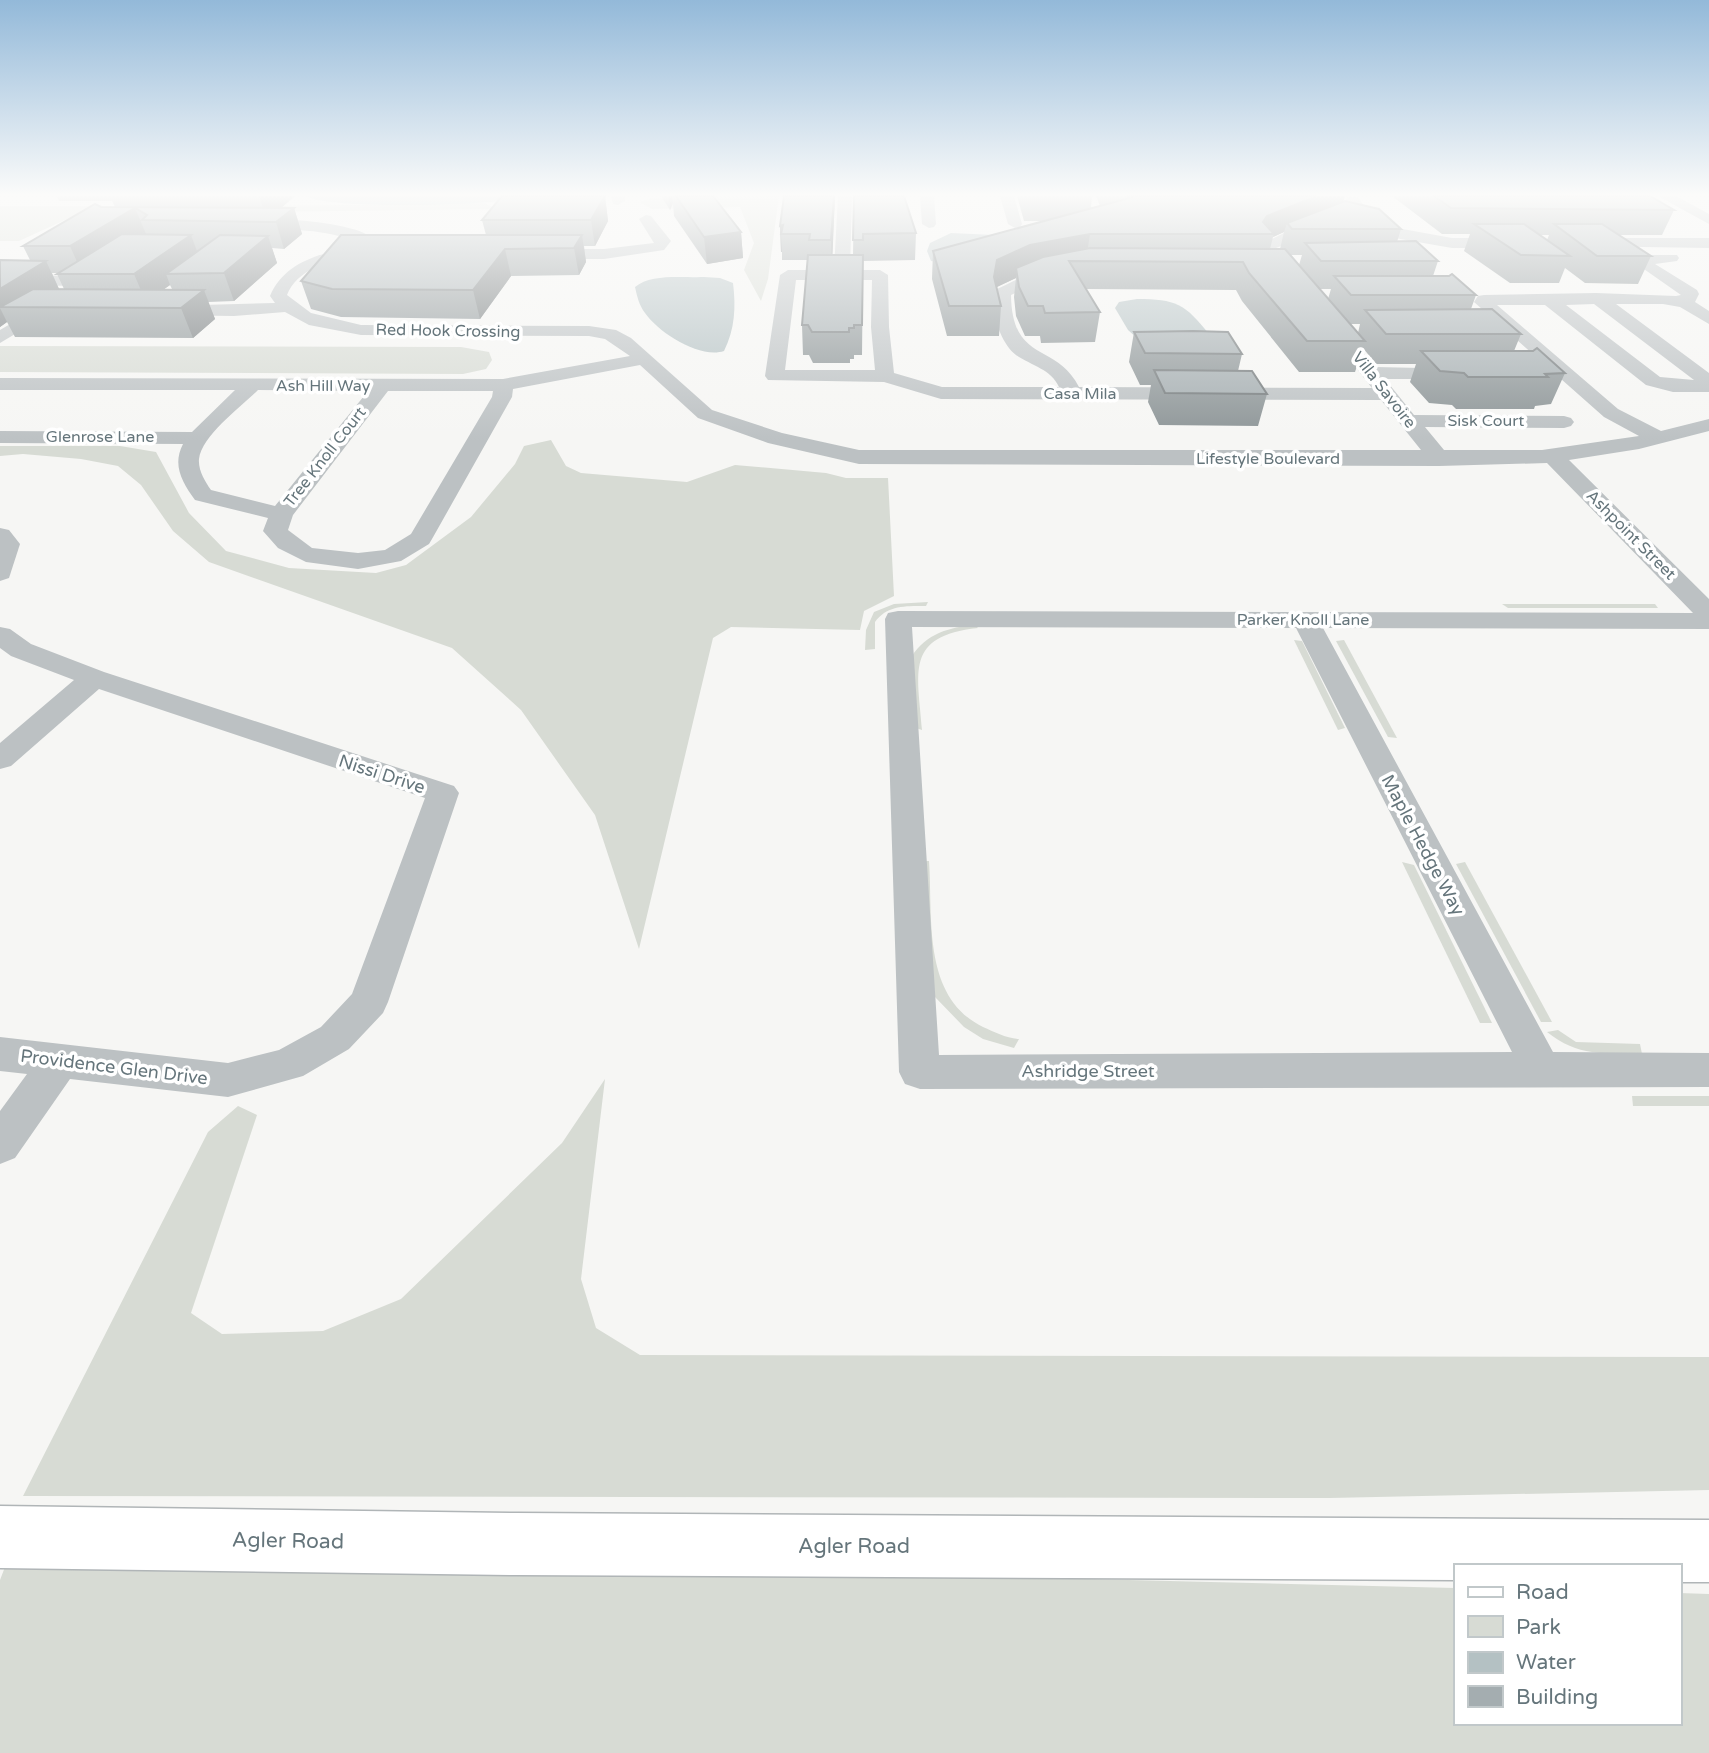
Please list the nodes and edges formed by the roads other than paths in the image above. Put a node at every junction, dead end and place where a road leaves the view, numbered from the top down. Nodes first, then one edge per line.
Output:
1 (67, 278) edge
2 (91, 278) edge
3 (290, 278) edge
4 (789, 278) edge
5 (880, 278) edge
6 (1035, 278) edge
7 (1292, 278) edge
8 (1668, 278) edge
9 (0, 280) edge
10 (170, 296) edge
11 (1547, 298) junction
12 (1596, 299) junction
13 (1641, 299) junction
14 (1678, 301) junction
15 (288, 307) junction
16 (42, 310) junction
17 (69, 311) edge
18 (1709, 319) edge
19 (1675, 322) dead end
20 (1337, 332) junction
21 (1363, 332) edge
22 (0, 338) edge
23 (644, 359) junction
24 (1371, 373) junction
25 (1479, 373) edge
26 (885, 376) junction
27 (0, 384) edge
28 (1709, 384) edge
29 (503, 385) junction
30 (251, 386) junction
31 (380, 387) junction
32 (1072, 394) junction
33 (1388, 394) junction
34 (1408, 421) junction
35 (1564, 422) dead end
36 (1709, 425) edge
37 (1681, 432) junction
38 (0, 437) edge
39 (199, 438) junction
40 (1658, 438) junction
41 (824, 449) joint
42 (1707, 450) edge
43 (1553, 456) junction
44 (1439, 458) junction
45 (278, 522) junction
46 (0, 535) edge
47 (0, 573) edge
48 (1709, 614) edge
49 (898, 619) joint
50 (1305, 620) junction
51 (1709, 621) edge
52 (0, 635) edge
53 (94, 678) junction
54 (0, 759) edge
55 (0, 1054) edge
56 (60, 1061) junction
57 (1541, 1069) junction
58 (1709, 1070) edge
59 (228, 1080) joint
60 (0, 1145) edge
61 (0, 1536) edge
62 (1709, 1551) edge

1 - 9 street
2 - 16 street
3 - 15 street
4 - 26 street, Casa Mila
5 - 26 street
6 - 32 street
7 - 20 street, Villa Savoire
8 - 14 street
10 - 15 street
11 - 12 street
11 - 28 street
11 - 40 street
12 - 13 street
12 - 28 street
13 - 14 street
13 - 19 street
14 - 18 street
15 - 23 street, Red Hook Crossing
16 - 17 street
16 - 22 street
20 - 21 street
20 - 24 street, Villa Savoire
23 - 29 street, Ash Hill Way
23 - 41 street, Red Hook Crossing
24 - 25 street
24 - 33 street, Villa Savoire
26 - 32 street, Casa Mila
27 - 30 street, Ash Hill Way
29 - 31 street, Ash Hill Way
29 - 45 street
30 - 31 street, Ash Hill Way
30 - 39 street
31 - 45 street, Tree Knoll Court
32 - 33 street, Casa Mila
33 - 34 street, Villa Savoire
34 - 35 street, Sisk Court
34 - 44 street, Villa Savoire
36 - 37 street, Lifestyle Boulevard
37 - 40 street, Lifestyle Boulevard
37 - 42 street
38 - 39 street, Glenrose Lane
39 - 45 street
40 - 43 street, Lifestyle Boulevard
41 - 44 street, Lifestyle Boulevard
43 - 44 street, Lifestyle Boulevard
43 - 48 street, Ashpoint Street
46 - 47 street
49 - 50 street, Parker Knoll Lane
49 - 57 street, Ashridge Street
50 - 51 street, Parker Knoll Lane
50 - 57 street, Maple Hedge Way
52 - 53 street, Nissi Drive
53 - 54 street
53 - 59 street, Nissi Drive
55 - 56 street, Providence Glen Drive
56 - 59 street, Providence Glen Drive
56 - 60 street
57 - 58 street, Ashridge Street
61 - 62 main road, Agler Road

